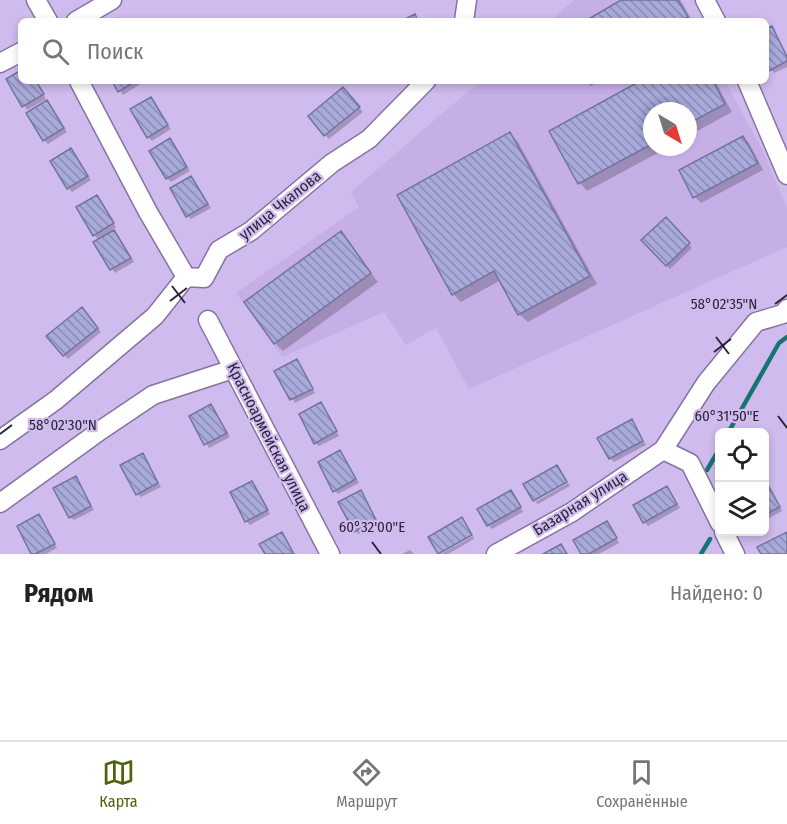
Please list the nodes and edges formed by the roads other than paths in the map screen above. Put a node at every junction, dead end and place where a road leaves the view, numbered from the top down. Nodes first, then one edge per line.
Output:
1 (36, 0) edge
2 (111, 0) edge
3 (467, 0) edge
4 (705, 0) edge
5 (46, 18) edge
6 (81, 18) edge
7 (464, 18) edge
8 (714, 18) edge
9 (18, 54) edge
10 (0, 63) edge
11 (81, 84) edge
12 (423, 84) edge
13 (749, 84) edge
14 (783, 150) edge
15 (787, 175) edge
16 (186, 277) junction
17 (787, 309) edge
18 (208, 320) dead end
19 (233, 369) junction
20 (0, 440) edge
21 (663, 450) junction
22 (0, 503) edge
23 (715, 512) edge
24 (726, 536) edge
25 (330, 554) edge
26 (496, 554) edge
27 (735, 554) edge

1 - 5 street
2 - 6 street
3 - 7 street
4 - 8 street
9 - 10 street
11 - 16 street
12 - 16 street, улица Чкалова
13 - 14 street
14 - 15 street
16 - 20 street, улица Чкалова
17 - 21 street
18 - 19 street, Красноармейская улица
19 - 22 street
19 - 25 street, Красноармейская улица
21 - 23 street
21 - 26 street, Базарная улица
24 - 27 street

